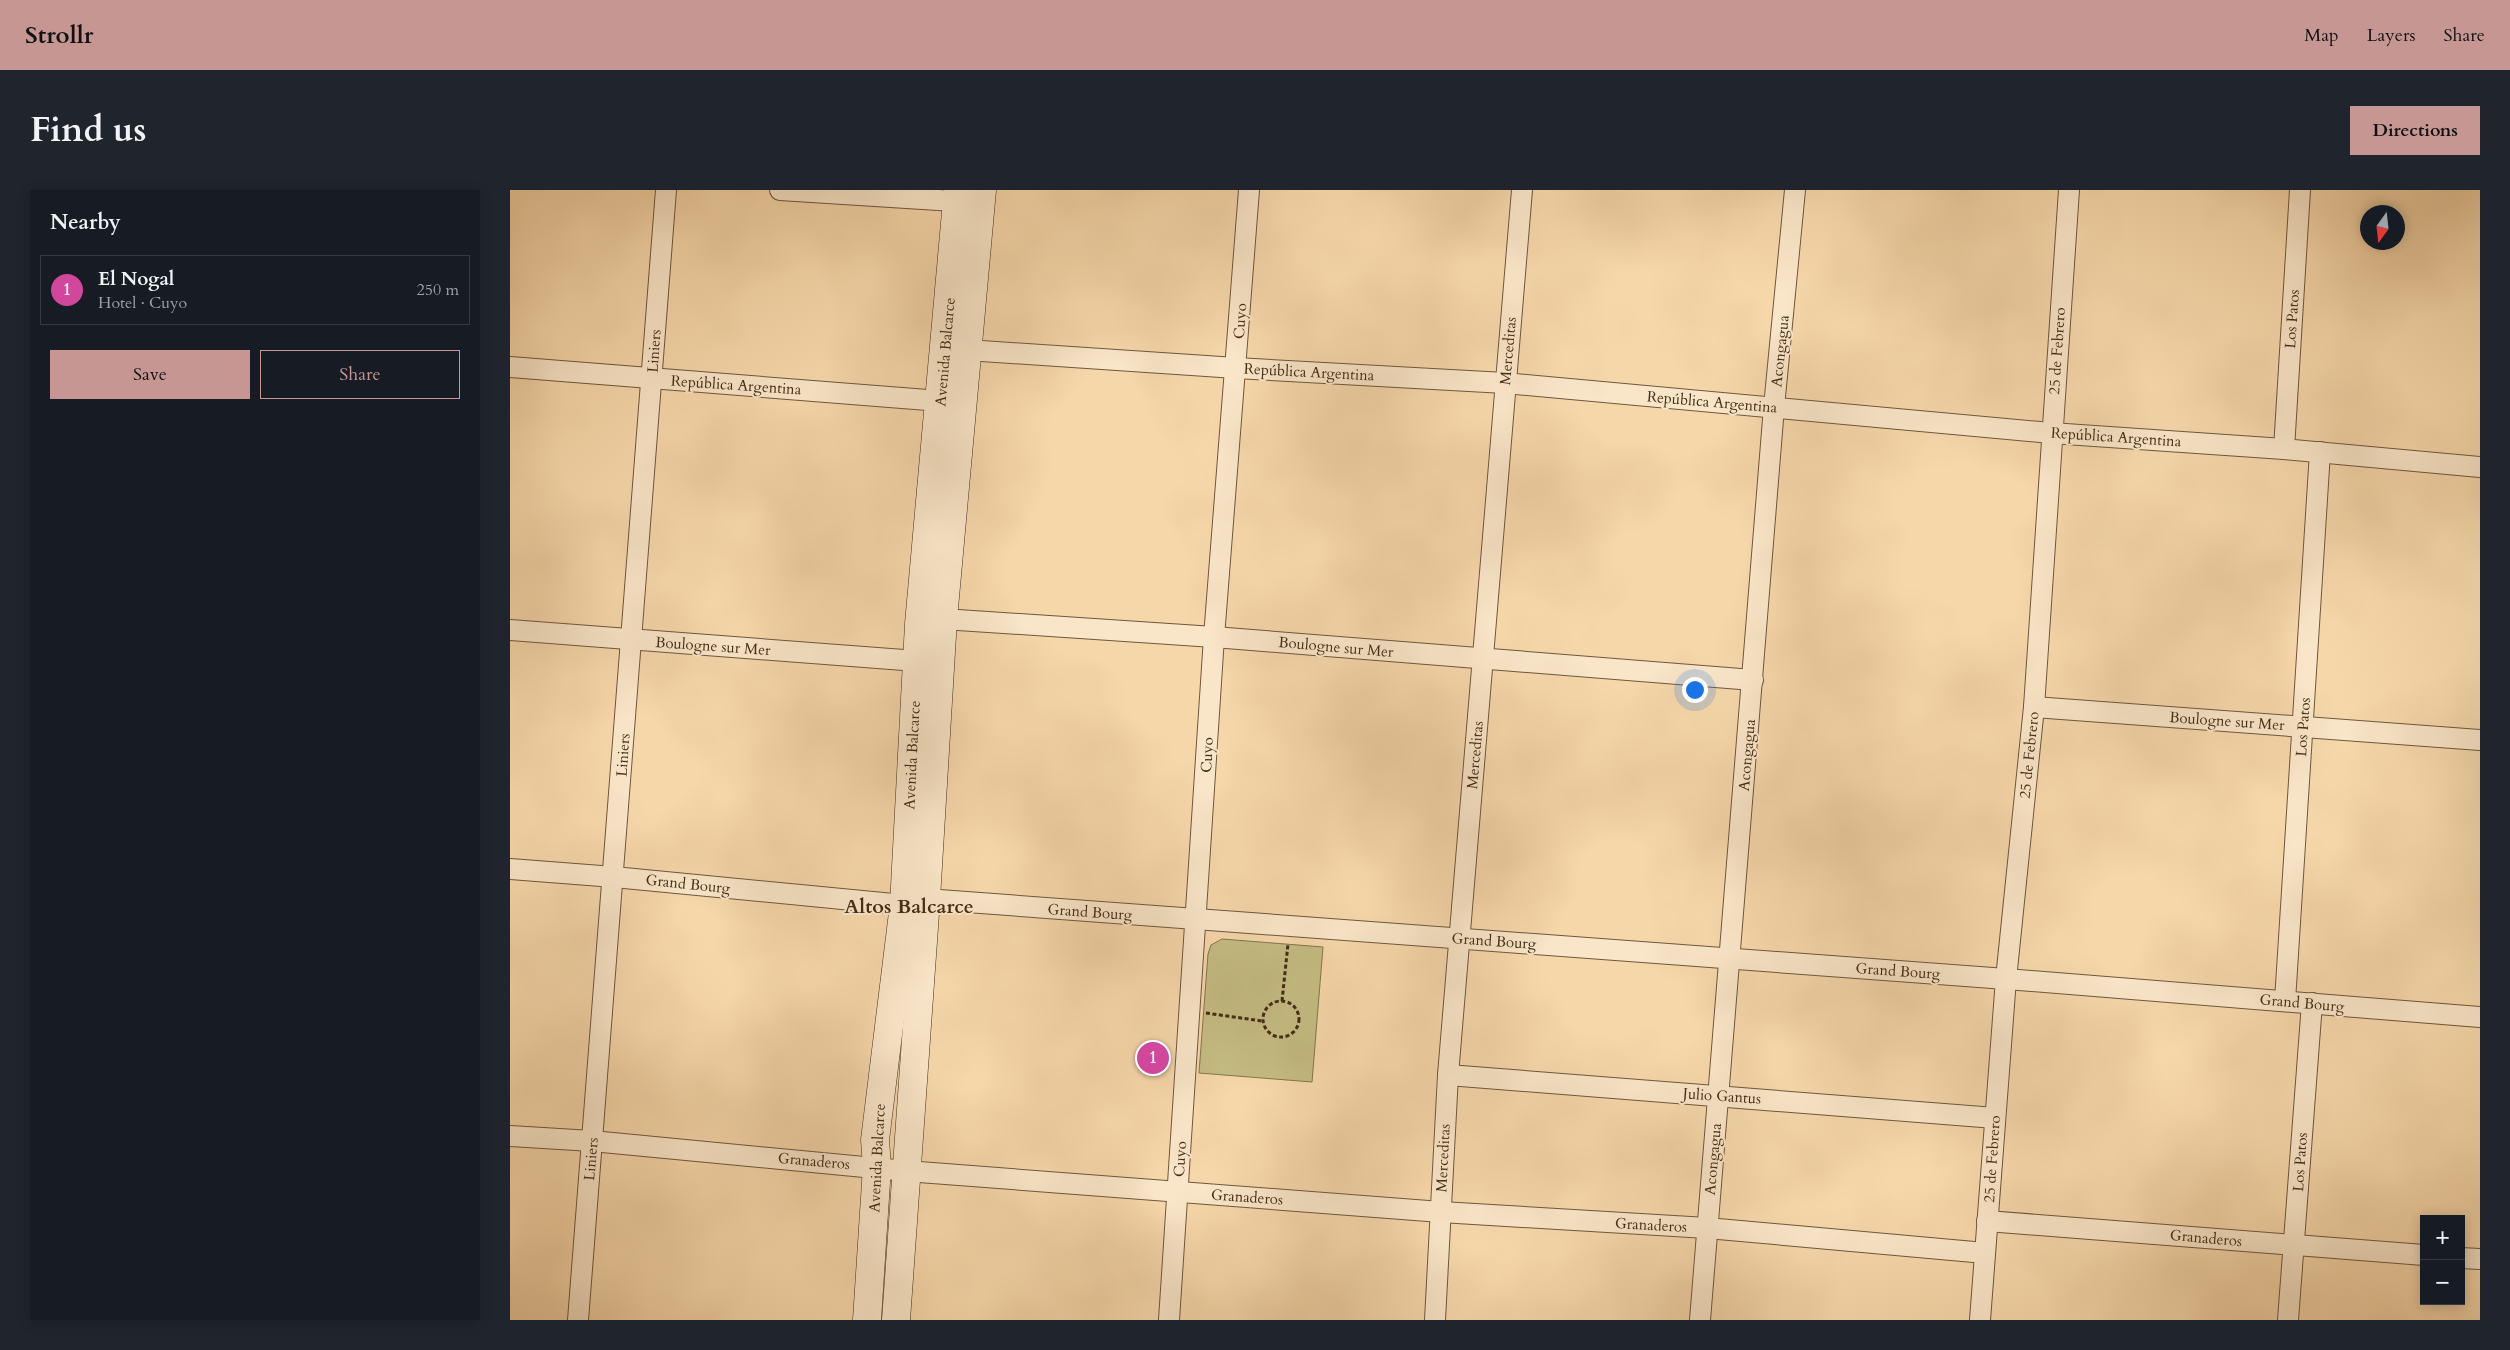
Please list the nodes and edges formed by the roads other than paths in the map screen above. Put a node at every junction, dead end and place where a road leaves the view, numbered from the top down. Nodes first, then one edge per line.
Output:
1 (666, 190) edge
2 (780, 190) edge
3 (1249, 190) edge
4 (1522, 190) edge
5 (1795, 190) edge
6 (2069, 190) edge
7 (2300, 190) edge
8 (970, 196) edge
9 (956, 353) junction
10 (510, 367) edge
11 (1236, 368) junction
12 (652, 378) junction
13 (1506, 383) junction
14 (951, 402) junction
15 (1774, 407) junction
16 (2051, 433) junction
17 (2284, 449) junction
18 (2320, 452) junction
19 (2480, 467) edge
20 (931, 621) junction
21 (510, 630) edge
22 (1214, 637) junction
23 (632, 640) junction
24 (1484, 659) junction
25 (917, 661) junction
26 (1753, 680) junction
27 (2034, 707) junction
28 (2303, 726) junction
29 (2480, 740) edge
30 (510, 869) edge
31 (614, 877) junction
32 (915, 902) junction
33 (1196, 920) junction
34 (1459, 939) junction
35 (1730, 959) junction
36 (2006, 979) junction
37 (2285, 1001) junction
38 (2312, 1003) junction
39 (2480, 1017) edge
40 (1448, 1075) junction
41 (1719, 1096) junction
42 (1995, 1118) junction
43 (510, 1136) edge
44 (592, 1141) junction
45 (877, 1167) junction
46 (906, 1171) junction
47 (1178, 1192) junction
48 (1441, 1212) junction
49 (1987, 1221) junction
50 (1707, 1228) junction
51 (2293, 1245) junction
52 (1985, 1253) junction
53 (2420, 1255) edge
54 (2465, 1258) edge
55 (2480, 1259) edge
56 (578, 1320) edge
57 (866, 1320) edge
58 (896, 1320) edge
59 (1169, 1320) edge
60 (1435, 1320) edge
61 (1700, 1320) edge
62 (1980, 1320) edge
63 (2288, 1320) edge

1 - 12 street, Liniers
2 - 8 street
3 - 11 street, Cuyo
4 - 13 street, Merceditas
5 - 15 street, Acongagua
6 - 16 street, 25 de Febrero
7 - 17 street, Los Patos
8 - 9 main road, Avenida Balcarce
9 - 11 street, República Argentina
9 - 14 main road, Avenida Balcarce
10 - 12 street, República Argentina
11 - 13 street, República Argentina
11 - 22 street, Cuyo
12 - 14 street, República Argentina
12 - 23 street, Liniers
13 - 15 street, República Argentina
13 - 24 street, Merceditas
14 - 20 main road, Avenida Balcarce
15 - 16 street, República Argentina
15 - 26 street, Acongagua
16 - 17 street, República Argentina
16 - 27 street, 25 de Febrero
17 - 18 street, República Argentina
18 - 19 street, República Argentina
18 - 28 street, Los Patos
20 - 22 street, Boulogne sur Mer
20 - 25 main road, Avenida Balcarce
20 - 32 main road, Avenida Balcarce
21 - 23 street, Boulogne sur Mer
22 - 24 street, Boulogne sur Mer
22 - 33 street, Cuyo
23 - 25 street, Boulogne sur Mer
23 - 31 street, Liniers
24 - 26 street, Boulogne sur Mer
24 - 34 street, Merceditas
25 - 32 main road, Avenida Balcarce
26 - 35 street, Acongagua
27 - 28 street, Boulogne sur Mer
27 - 36 street, 25 de Febrero
28 - 29 street, Boulogne sur Mer
28 - 37 street, Los Patos
30 - 31 street, Grand Bourg
31 - 32 street, Grand Bourg
31 - 44 street, Liniers
32 - 33 street, Grand Bourg
32 - 45 main road, Avenida Balcarce
32 - 46 main road, Avenida Balcarce
33 - 34 street, Grand Bourg
33 - 47 street, Cuyo
34 - 35 street, Grand Bourg
34 - 40 street, Merceditas
35 - 36 street, Grand Bourg
35 - 41 street, Acongagua
36 - 37 street, Grand Bourg
36 - 42 street, 25 de Febrero
37 - 38 street, Grand Bourg
38 - 39 street, Grand Bourg
38 - 51 street, Los Patos
40 - 41 street, Julio Gantus
40 - 48 street, Merceditas
41 - 42 street, Julio Gantus
41 - 50 street, Acongagua
42 - 49 street, 25 de Febrero
43 - 44 street, Granaderos
44 - 45 street, Granaderos
44 - 56 street, Liniers
45 - 46 street, Granaderos
45 - 57 main road, Avenida Balcarce
46 - 47 street, Granaderos
46 - 58 main road, Avenida Balcarce
47 - 48 street, Granaderos
47 - 59 street, Cuyo
48 - 50 street, Granaderos
48 - 60 street, Merceditas
49 - 51 street, Granaderos
49 - 52 street, 25 de Febrero
50 - 52 street, Granaderos
50 - 61 street, Acongagua
51 - 53 street, Granaderos
51 - 63 street, Los Patos
52 - 62 street, 25 de Febrero
54 - 55 street

